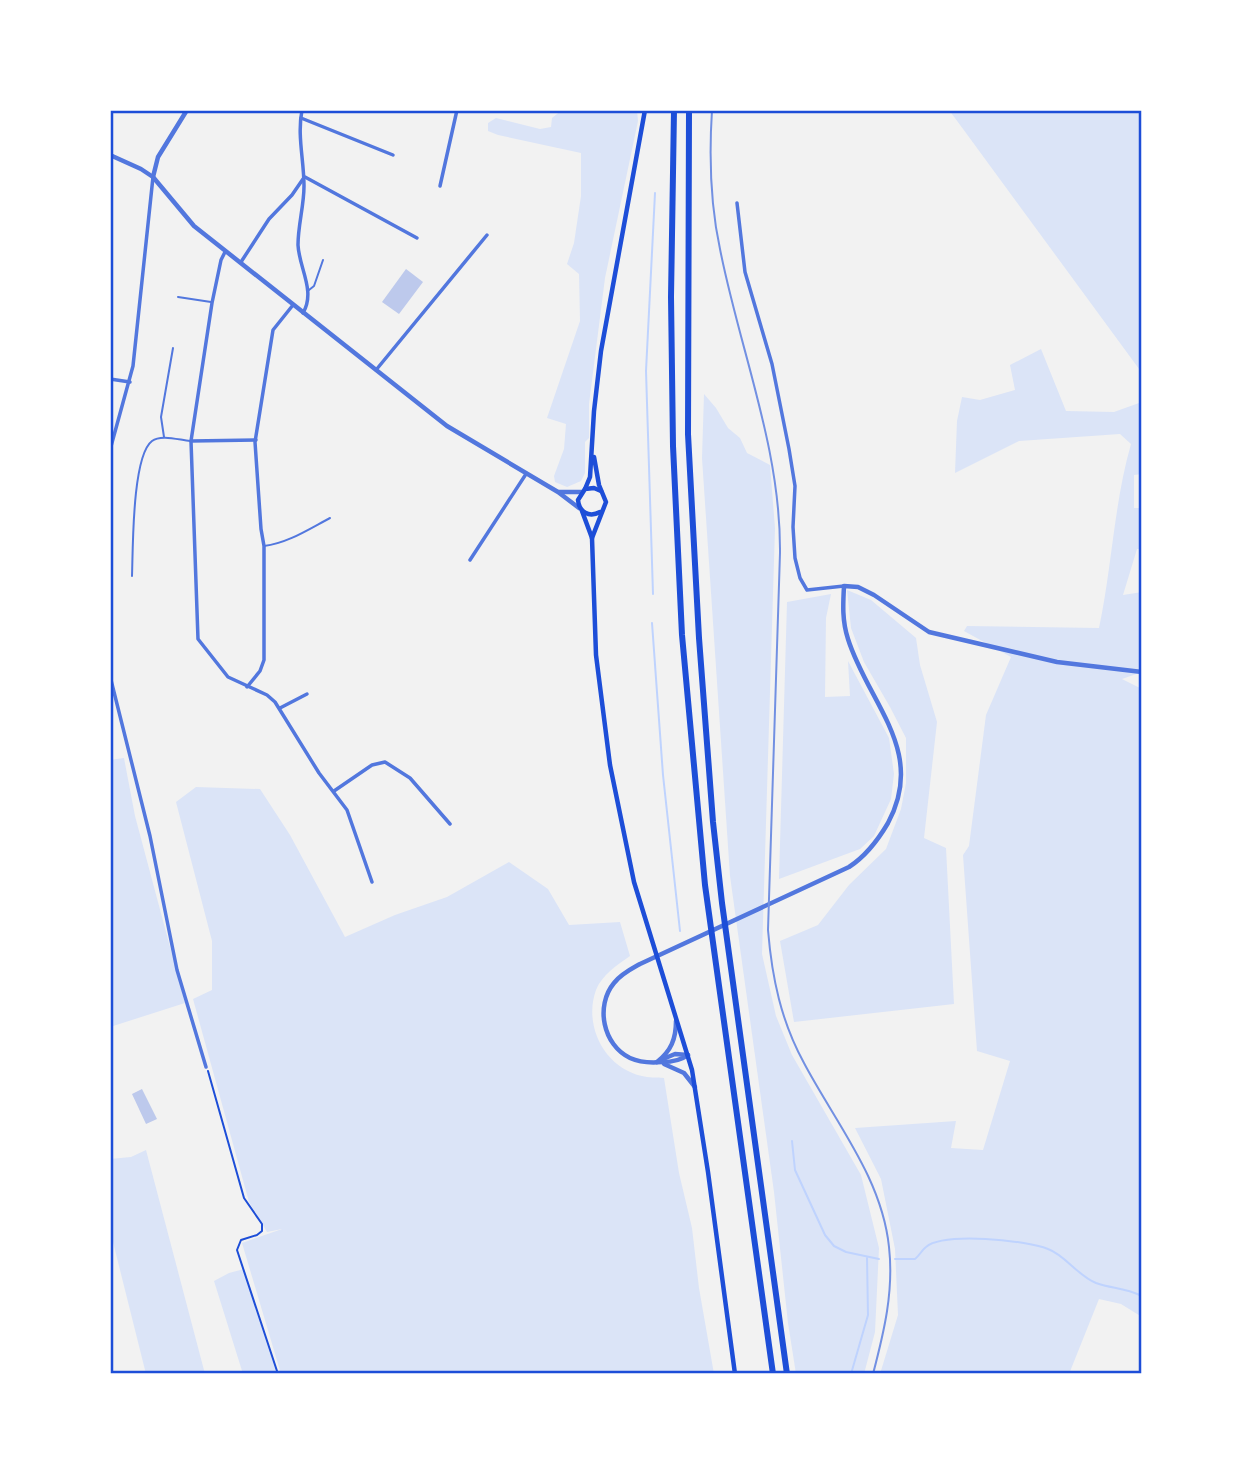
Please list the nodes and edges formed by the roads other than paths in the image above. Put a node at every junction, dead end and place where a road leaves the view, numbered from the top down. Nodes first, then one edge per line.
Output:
1 (187, 110) edge
2 (302, 110) edge
3 (457, 110) edge
4 (645, 110) edge
5 (674, 110) edge
6 (690, 110) edge
7 (301, 117) junction
8 (110, 155) edge
9 (393, 155) dead end
10 (153, 177) junction
11 (304, 177) junction
12 (440, 186) dead end
13 (737, 203) dead end
14 (487, 235) dead end
15 (417, 237) dead end
16 (225, 251) junction
17 (323, 260) dead end
18 (241, 264) junction
19 (309, 291) junction
20 (178, 297) dead end
21 (212, 303) junction
22 (293, 305) junction
23 (303, 313) junction
24 (173, 348) dead end
25 (376, 370) junction
26 (110, 379) edge
27 (130, 382) junction
28 (164, 438) junction
29 (256, 440) junction
30 (191, 441) junction
31 (593, 449) junction
32 (110, 450) edge
33 (526, 474) junction
34 (584, 490) junction
35 (602, 491) junction
36 (558, 492) junction
37 (582, 510) junction
38 (601, 512) junction
39 (330, 518) dead end
40 (592, 538) junction
41 (264, 546) junction
42 (470, 560) dead end
43 (132, 576) dead end
44 (844, 586) junction
45 (1142, 672) edge
46 (110, 676) edge
47 (247, 687) junction
48 (307, 694) dead end
49 (280, 709) junction
50 (334, 791) junction
51 (450, 824) dead end
52 (372, 882) dead end
53 (676, 1014) junction
54 (688, 1055) junction
55 (656, 1062) junction
56 (206, 1067) road end
57 (695, 1088) junction
58 (735, 1374) edge
59 (773, 1374) edge
60 (787, 1374) edge

1 - 10 street
2 - 7 street
3 - 12 street
4 - 31 main road
5 - 59 highway
6 - 60 highway
7 - 9 street
7 - 11 street
8 - 10 street
10 - 16 street
10 - 27 street
11 - 15 street
11 - 18 street
11 - 19 street
13 - 44 street
14 - 25 street
16 - 18 street
16 - 21 street
17 - 19 lane
18 - 22 street
19 - 23 street
20 - 21 lane
21 - 30 street
22 - 23 street
22 - 29 street
23 - 25 street
24 - 28 lane
25 - 33 street
26 - 27 street
27 - 32 street
28 - 30 lane
28 - 43 lane
29 - 30 street
29 - 41 street
30 - 47 street
31 - 34 main road
31 - 35 main road
33 - 36 street
33 - 42 street
34 - 35 main road
34 - 36 street
34 - 37 main road
35 - 38 main road
36 - 37 street
37 - 38 main road
37 - 40 main road
38 - 40 main road
39 - 41 lane
40 - 53 main road
41 - 47 street
44 - 45 street
44 - 55 street
46 - 56 street
47 - 49 street
48 - 49 street
49 - 50 street
50 - 51 street
50 - 52 street
53 - 54 main road
53 - 55 street
54 - 55 street
54 - 57 main road
55 - 57 street
57 - 58 main road

